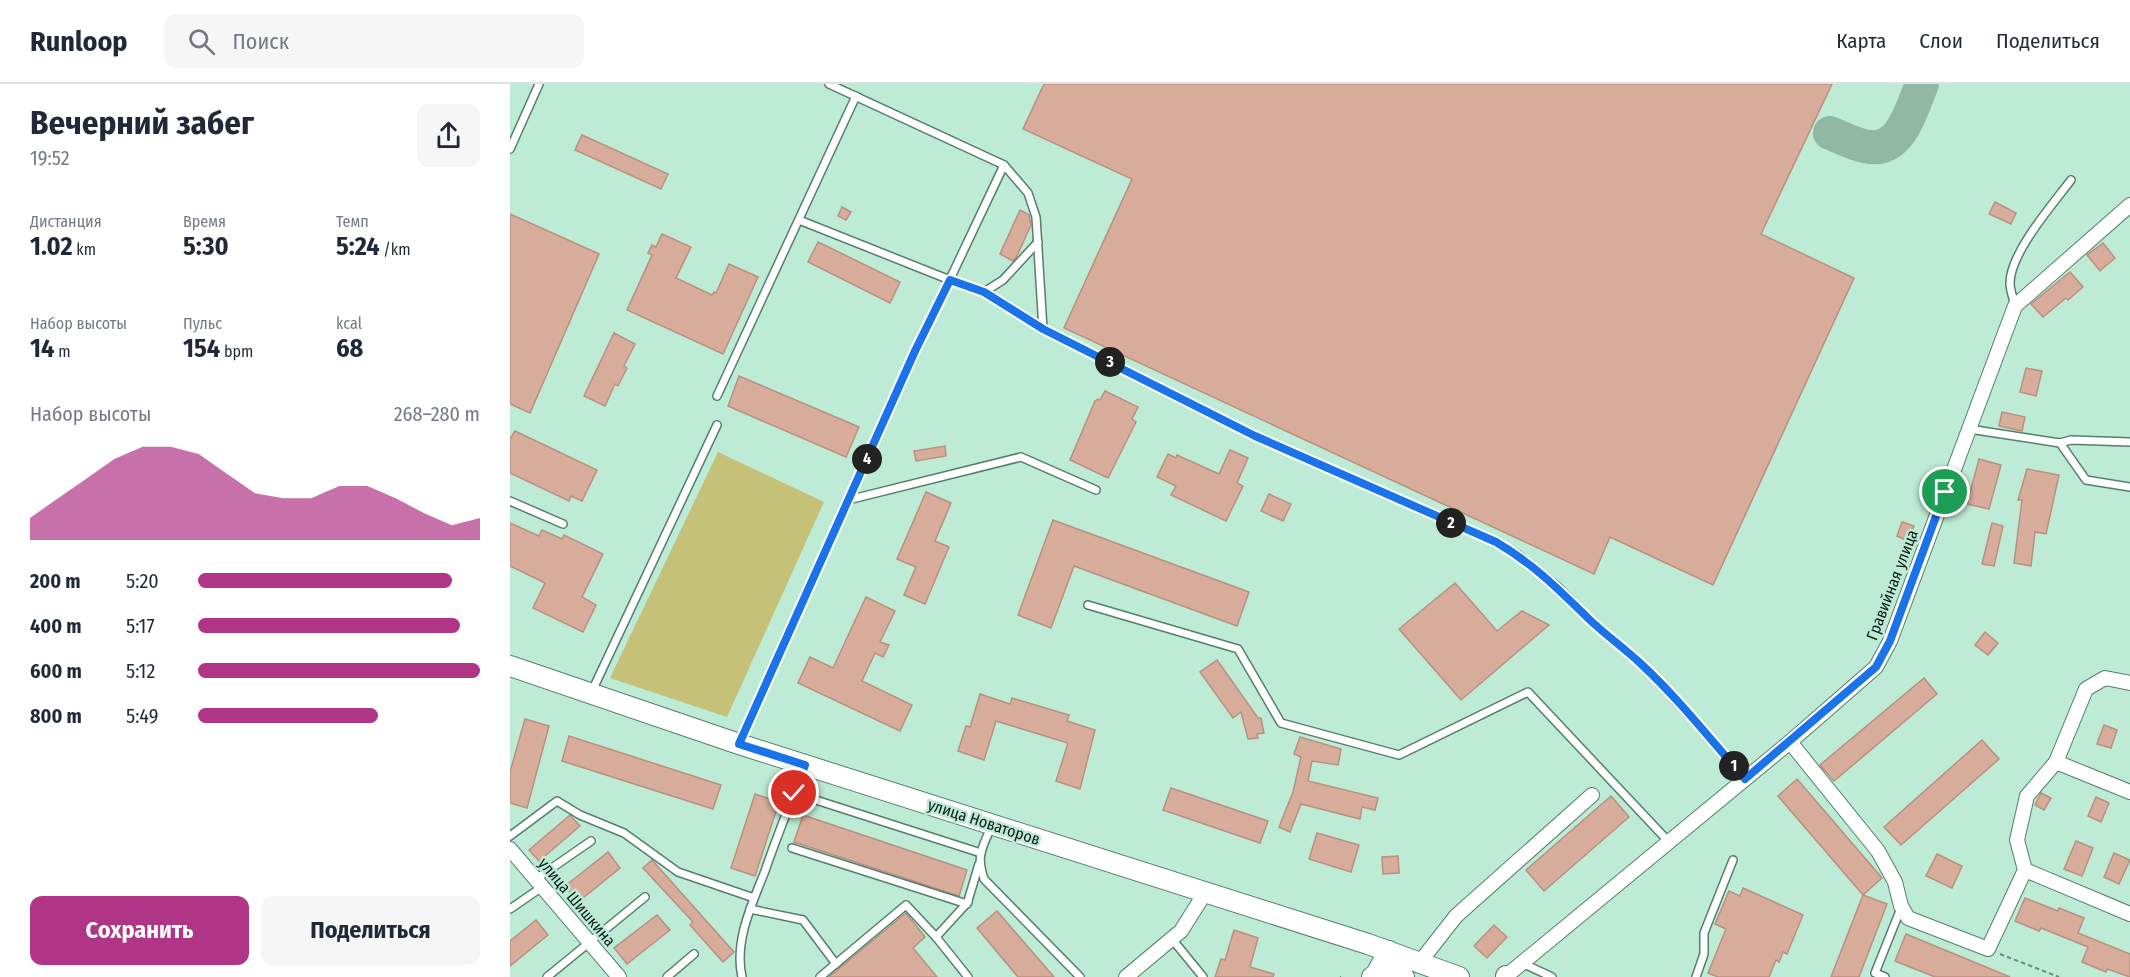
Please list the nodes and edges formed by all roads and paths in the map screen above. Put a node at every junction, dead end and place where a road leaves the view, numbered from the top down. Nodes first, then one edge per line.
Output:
1 (539, 84) edge
2 (829, 84) edge
3 (856, 96) junction
4 (510, 149) edge
5 (1004, 165) junction
6 (2071, 180) dead end
7 (2130, 206) edge
8 (799, 220) junction
9 (1038, 242) junction
10 (950, 280) junction
11 (984, 292) junction
12 (2015, 306) junction
13 (1043, 329) junction
14 (717, 396) dead end
15 (717, 425) dead end
16 (1969, 429) junction
17 (2130, 442) edge
18 (2060, 443) junction
19 (2130, 487) edge
20 (1096, 490) dead end
21 (848, 500) junction
22 (510, 501) edge
23 (563, 524) dead end
24 (1088, 605) dead end
25 (510, 666) edge
26 (2130, 683) edge
27 (591, 694) junction
28 (1790, 742) junction
29 (739, 744) junction
30 (2056, 762) junction
31 (805, 765) junction
32 (1745, 779) junction
33 (2130, 792) edge
34 (794, 793) junction
35 (1592, 795) dead end
36 (992, 825) junction
37 (510, 836) edge
38 (591, 841) dead end
39 (1668, 842) junction
40 (792, 848) dead end
41 (510, 849) edge
42 (981, 853) junction
43 (1733, 860) dead end
44 (979, 864) junction
45 (2025, 870) junction
46 (539, 883) junction
47 (1205, 893) junction
48 (645, 897) dead end
49 (754, 898) junction
50 (968, 902) junction
51 (1901, 906) junction
52 (510, 909) edge
53 (750, 909) junction
54 (2130, 914) edge
55 (936, 937) junction
56 (1172, 939) junction
57 (589, 942) junction
58 (1988, 949) junction
59 (1385, 952) junction
60 (694, 954) dead end
61 (1420, 962) junction
62 (1522, 963) junction
63 (836, 964) junction
64 (1132, 975) edge
65 (1874, 975) edge
66 (547, 977) edge
67 (619, 977) edge
68 (667, 977) edge
69 (742, 977) edge
70 (820, 977) edge
71 (968, 977) edge
72 (1080, 977) edge
73 (1203, 977) edge
74 (1372, 977) edge
75 (1404, 977) edge
76 (1459, 977) edge
77 (1506, 977) edge
78 (1552, 977) edge
79 (1696, 977) edge
80 (1885, 977) edge
81 (2059, 977) edge

1 - 4 lane
2 - 3 lane
3 - 5 lane
3 - 8 lane
5 - 9 lane
5 - 10 lane
6 - 12 lane
7 - 12 street, Гравийная улица
8 - 10 lane
8 - 14 lane
9 - 11 lane
9 - 13 lane
10 - 11 lane
10 - 21 lane
11 - 13 lane
12 - 16 street, Гравийная улица
13 - 32 lane
15 - 27 lane
16 - 18 lane
16 - 28 street, Гравийная улица
17 - 18 lane
18 - 19 lane
20 - 21 lane
21 - 29 lane
22 - 23 lane
24 - 39 lane
25 - 27 main road, улица Новаторов
26 - 30 street
27 - 29 main road, улица Новаторов
28 - 32 street, Гравийная улица
28 - 51 street
29 - 31 main road, улица Новаторов
30 - 33 street
30 - 45 street
31 - 34 lane
31 - 36 main road, улица Новаторов
32 - 39 street, Гравийная улица
34 - 42 lane
34 - 49 lane
35 - 61 street
36 - 42 lane
36 - 47 main road, улица Новаторов
37 - 49 lane
38 - 46 lane
39 - 62 street, Гравийная улица
40 - 50 lane
41 - 46 street, улица Шишкина
42 - 44 lane
43 - 79 lane
44 - 50 lane
44 - 72 lane
45 - 54 street
45 - 58 street
46 - 52 lane
46 - 57 street, улица Шишкина
47 - 56 street
47 - 59 main road, улица Новаторов
48 - 57 lane
49 - 53 lane
50 - 55 lane
51 - 58 street
51 - 65 lane
53 - 63 lane
53 - 69 lane
55 - 63 lane
55 - 71 lane
56 - 64 street
56 - 73 lane
57 - 66 lane
57 - 67 street, улица Шишкина
58 - 81 path
59 - 61 main road, улица Новаторов
59 - 74 main road
59 - 75 main road
60 - 68 lane
61 - 76 main road, улица Новаторов
62 - 77 street, Гравийная улица
62 - 78 lane
63 - 70 lane
65 - 80 lane

